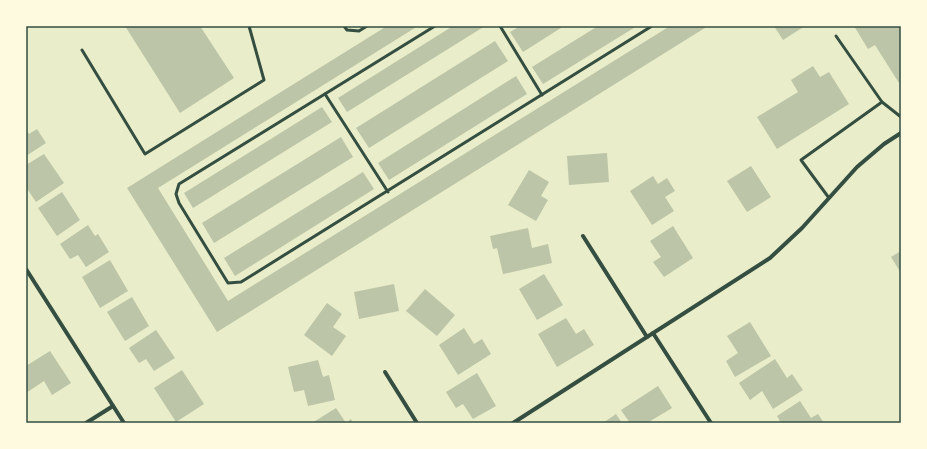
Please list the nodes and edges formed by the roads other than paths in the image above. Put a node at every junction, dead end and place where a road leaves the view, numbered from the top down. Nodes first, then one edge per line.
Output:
1 (249, 26) edge
2 (344, 26) edge
3 (367, 26) edge
4 (435, 26) edge
5 (500, 26) edge
6 (652, 26) edge
7 (836, 36) dead end
8 (82, 50) dead end
9 (325, 94) junction
10 (542, 95) junction
11 (882, 102) junction
12 (901, 117) edge
13 (901, 133) edge
14 (388, 192) junction
15 (829, 198) junction
16 (584, 236) dead end
17 (26, 269) edge
18 (653, 333) junction
19 (647, 337) junction
20 (385, 372) dead end
21 (113, 406) junction
22 (86, 423) edge
23 (124, 423) edge
24 (417, 423) edge
25 (513, 423) edge
26 (711, 423) edge

1 - 8 lane
2 - 3 lane
4 - 9 lane
5 - 10 lane
6 - 10 lane
7 - 11 lane
9 - 14 lane
9 - 14 lane
10 - 14 lane
11 - 12 lane
11 - 15 lane
13 - 15 street
15 - 18 street
16 - 19 street
17 - 21 street
18 - 19 street
18 - 26 street
19 - 25 street
20 - 24 street
21 - 22 street
21 - 23 street

